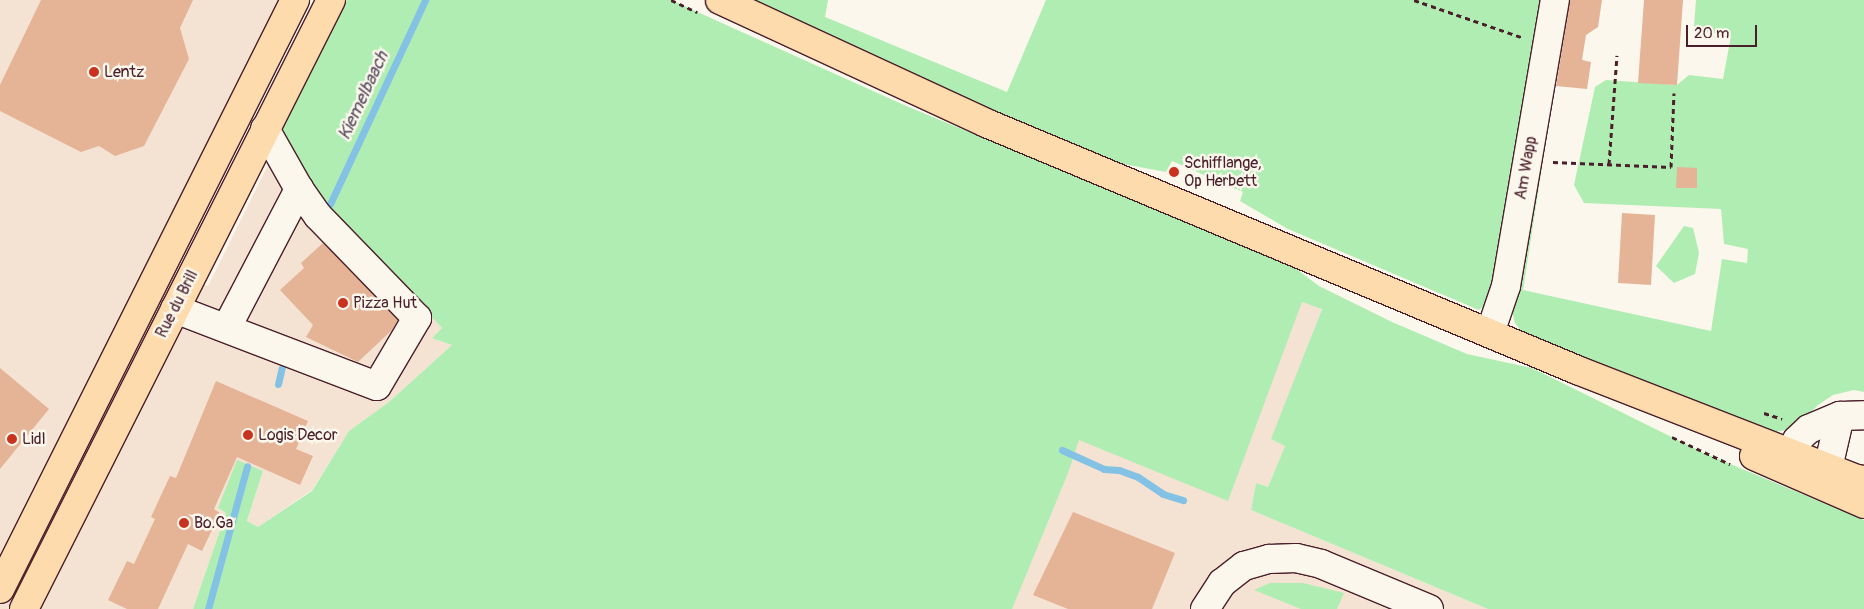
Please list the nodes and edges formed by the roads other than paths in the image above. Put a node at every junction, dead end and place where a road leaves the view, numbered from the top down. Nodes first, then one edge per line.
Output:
1 (295, 0) edge
2 (331, 0) edge
3 (720, 0) edge
4 (1555, 0) edge
5 (265, 129) junction
6 (299, 189) junction
7 (175, 309) junction
8 (227, 327) junction
9 (1490, 333) junction
10 (1577, 370) junction
11 (1852, 415) edge
12 (1791, 452) junction
13 (1828, 468) junction
14 (1862, 486) edge
15 (0, 589) edge
16 (24, 609) edge
17 (1205, 609) edge
18 (1429, 609) edge

1 - 15 main road, Rue du Brill
2 - 5 main road, Rue du Brill
3 - 9 main road
4 - 9 street, Am Wapp
5 - 6 street
5 - 7 main road, Rue du Brill
6 - 8 street
6 - 8 street
7 - 8 street
7 - 16 main road, Rue du Brill
9 - 10 main road
10 - 12 main road
10 - 14 main road
11 - 12 street
11 - 13 street
12 - 13 main road
13 - 14 main road
17 - 18 street

